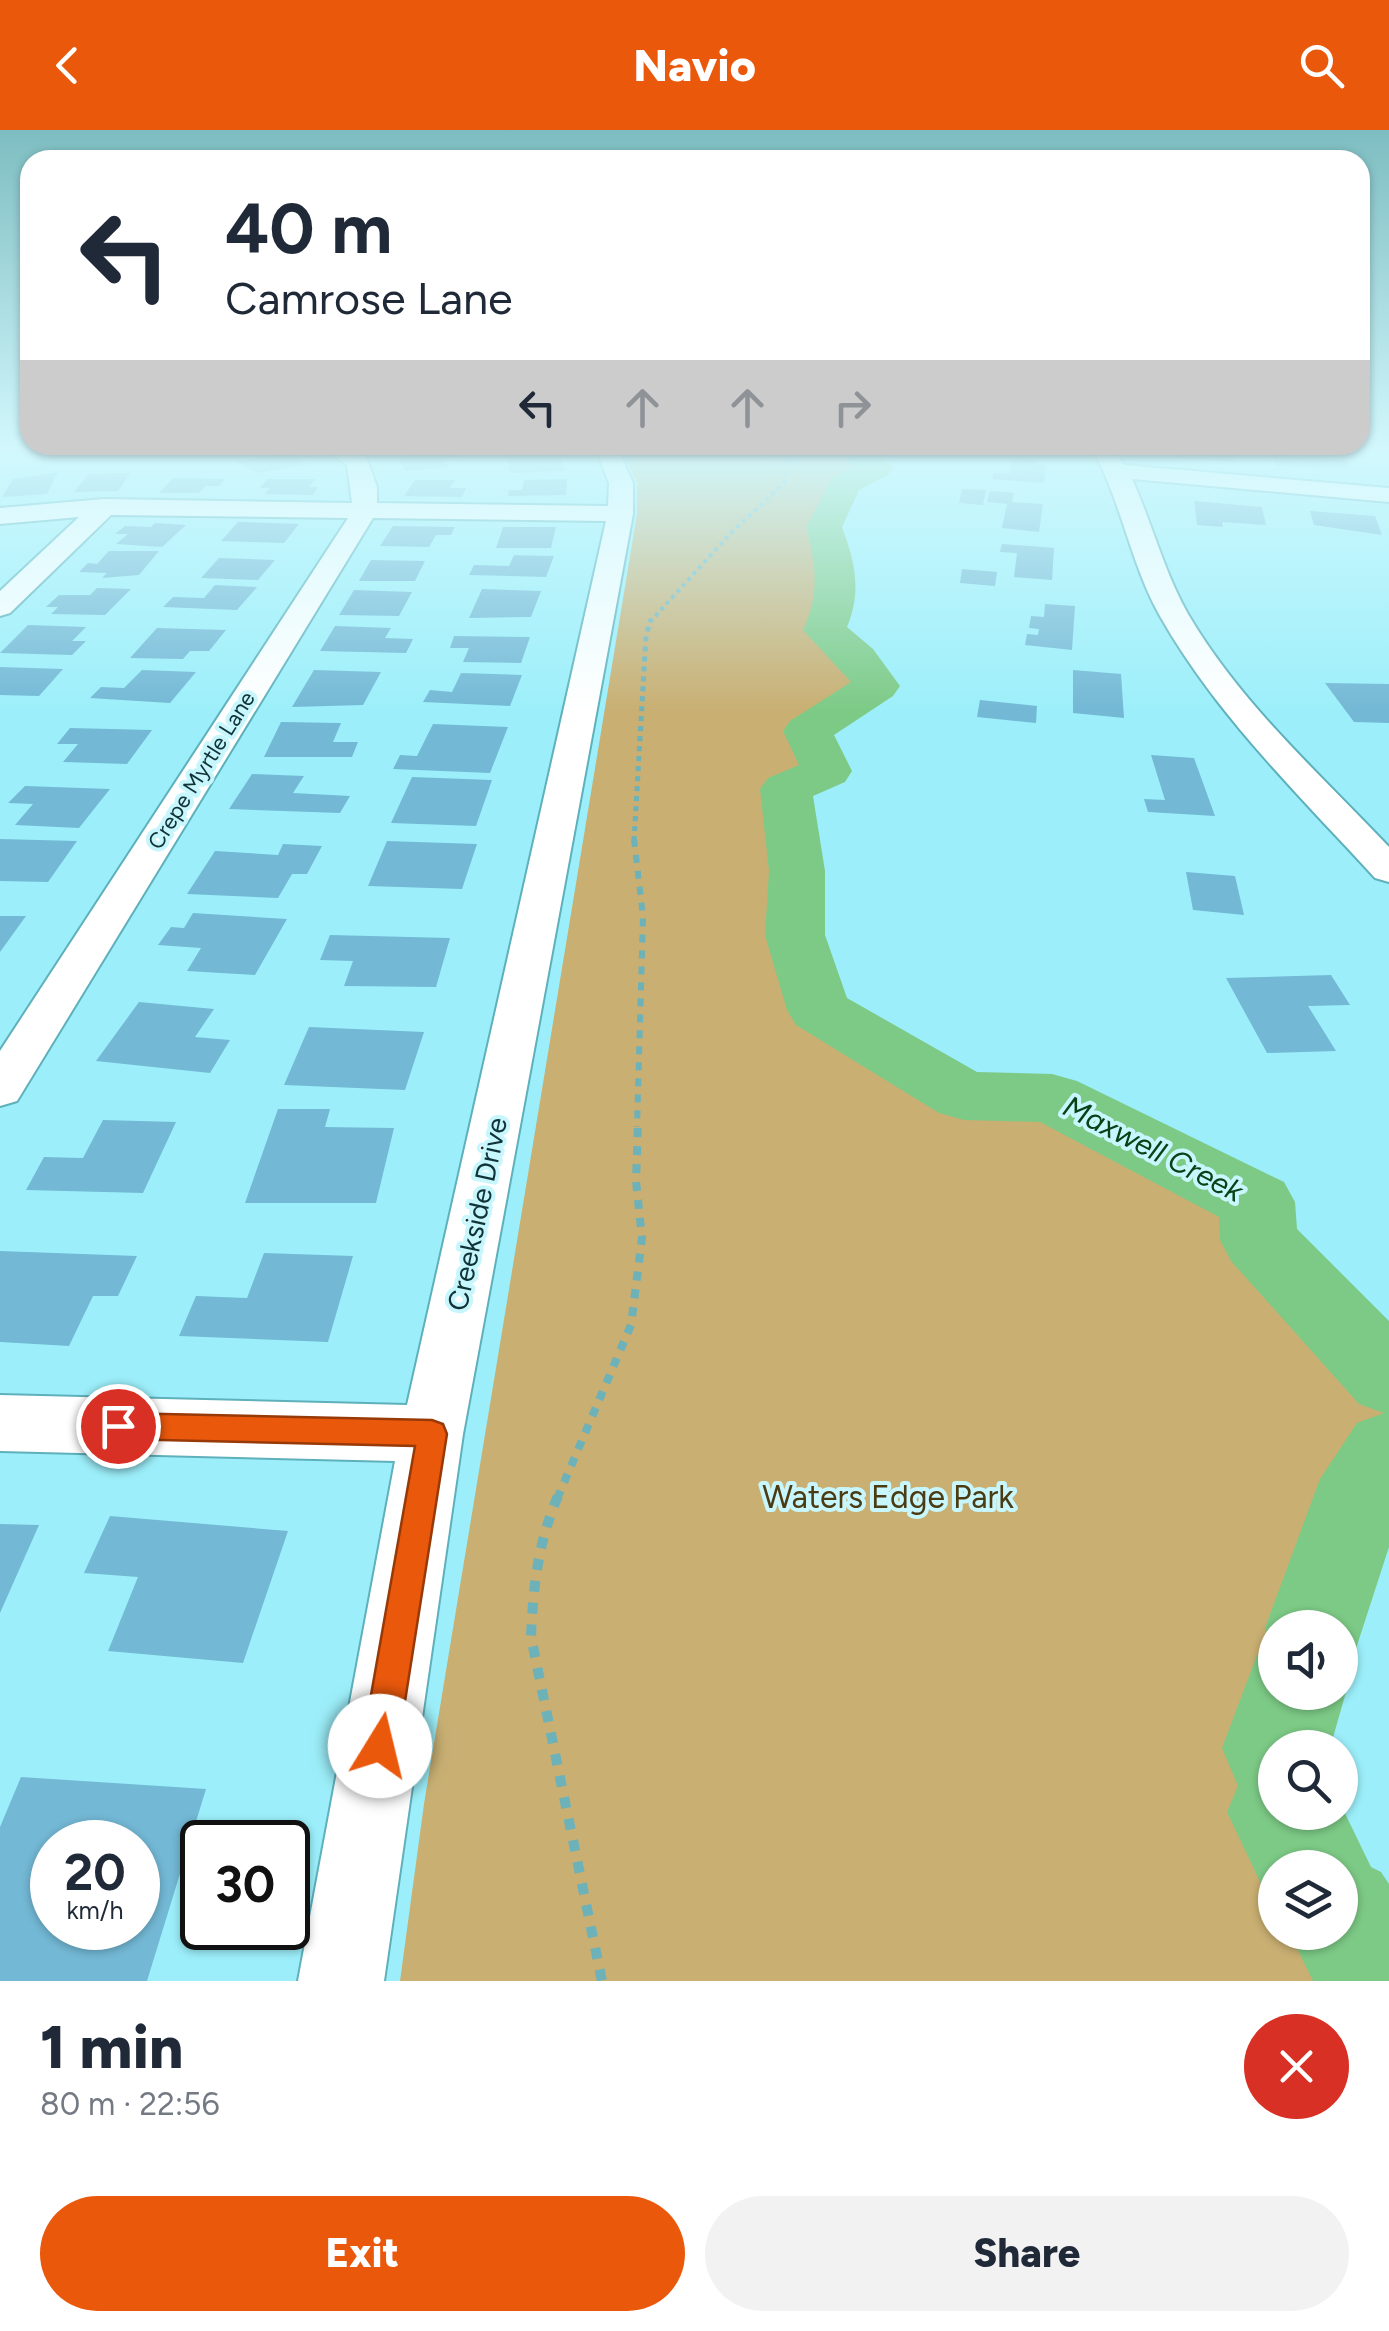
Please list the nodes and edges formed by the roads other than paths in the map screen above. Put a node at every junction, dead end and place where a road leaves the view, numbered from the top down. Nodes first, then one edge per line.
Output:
1 (71, 538) edge
2 (347, 538) edge
3 (615, 538) edge
4 (1140, 538) edge
5 (0, 607) edge
6 (1389, 870) edge
7 (0, 1089) edge
8 (0, 1423) edge
9 (432, 1434) junction
10 (341, 1981) edge

1 - 5 street
2 - 7 street, Crepe Myrtle Lane
3 - 9 street, Creekside Drive
4 - 6 street
8 - 9 street
9 - 10 street, Creekside Drive

